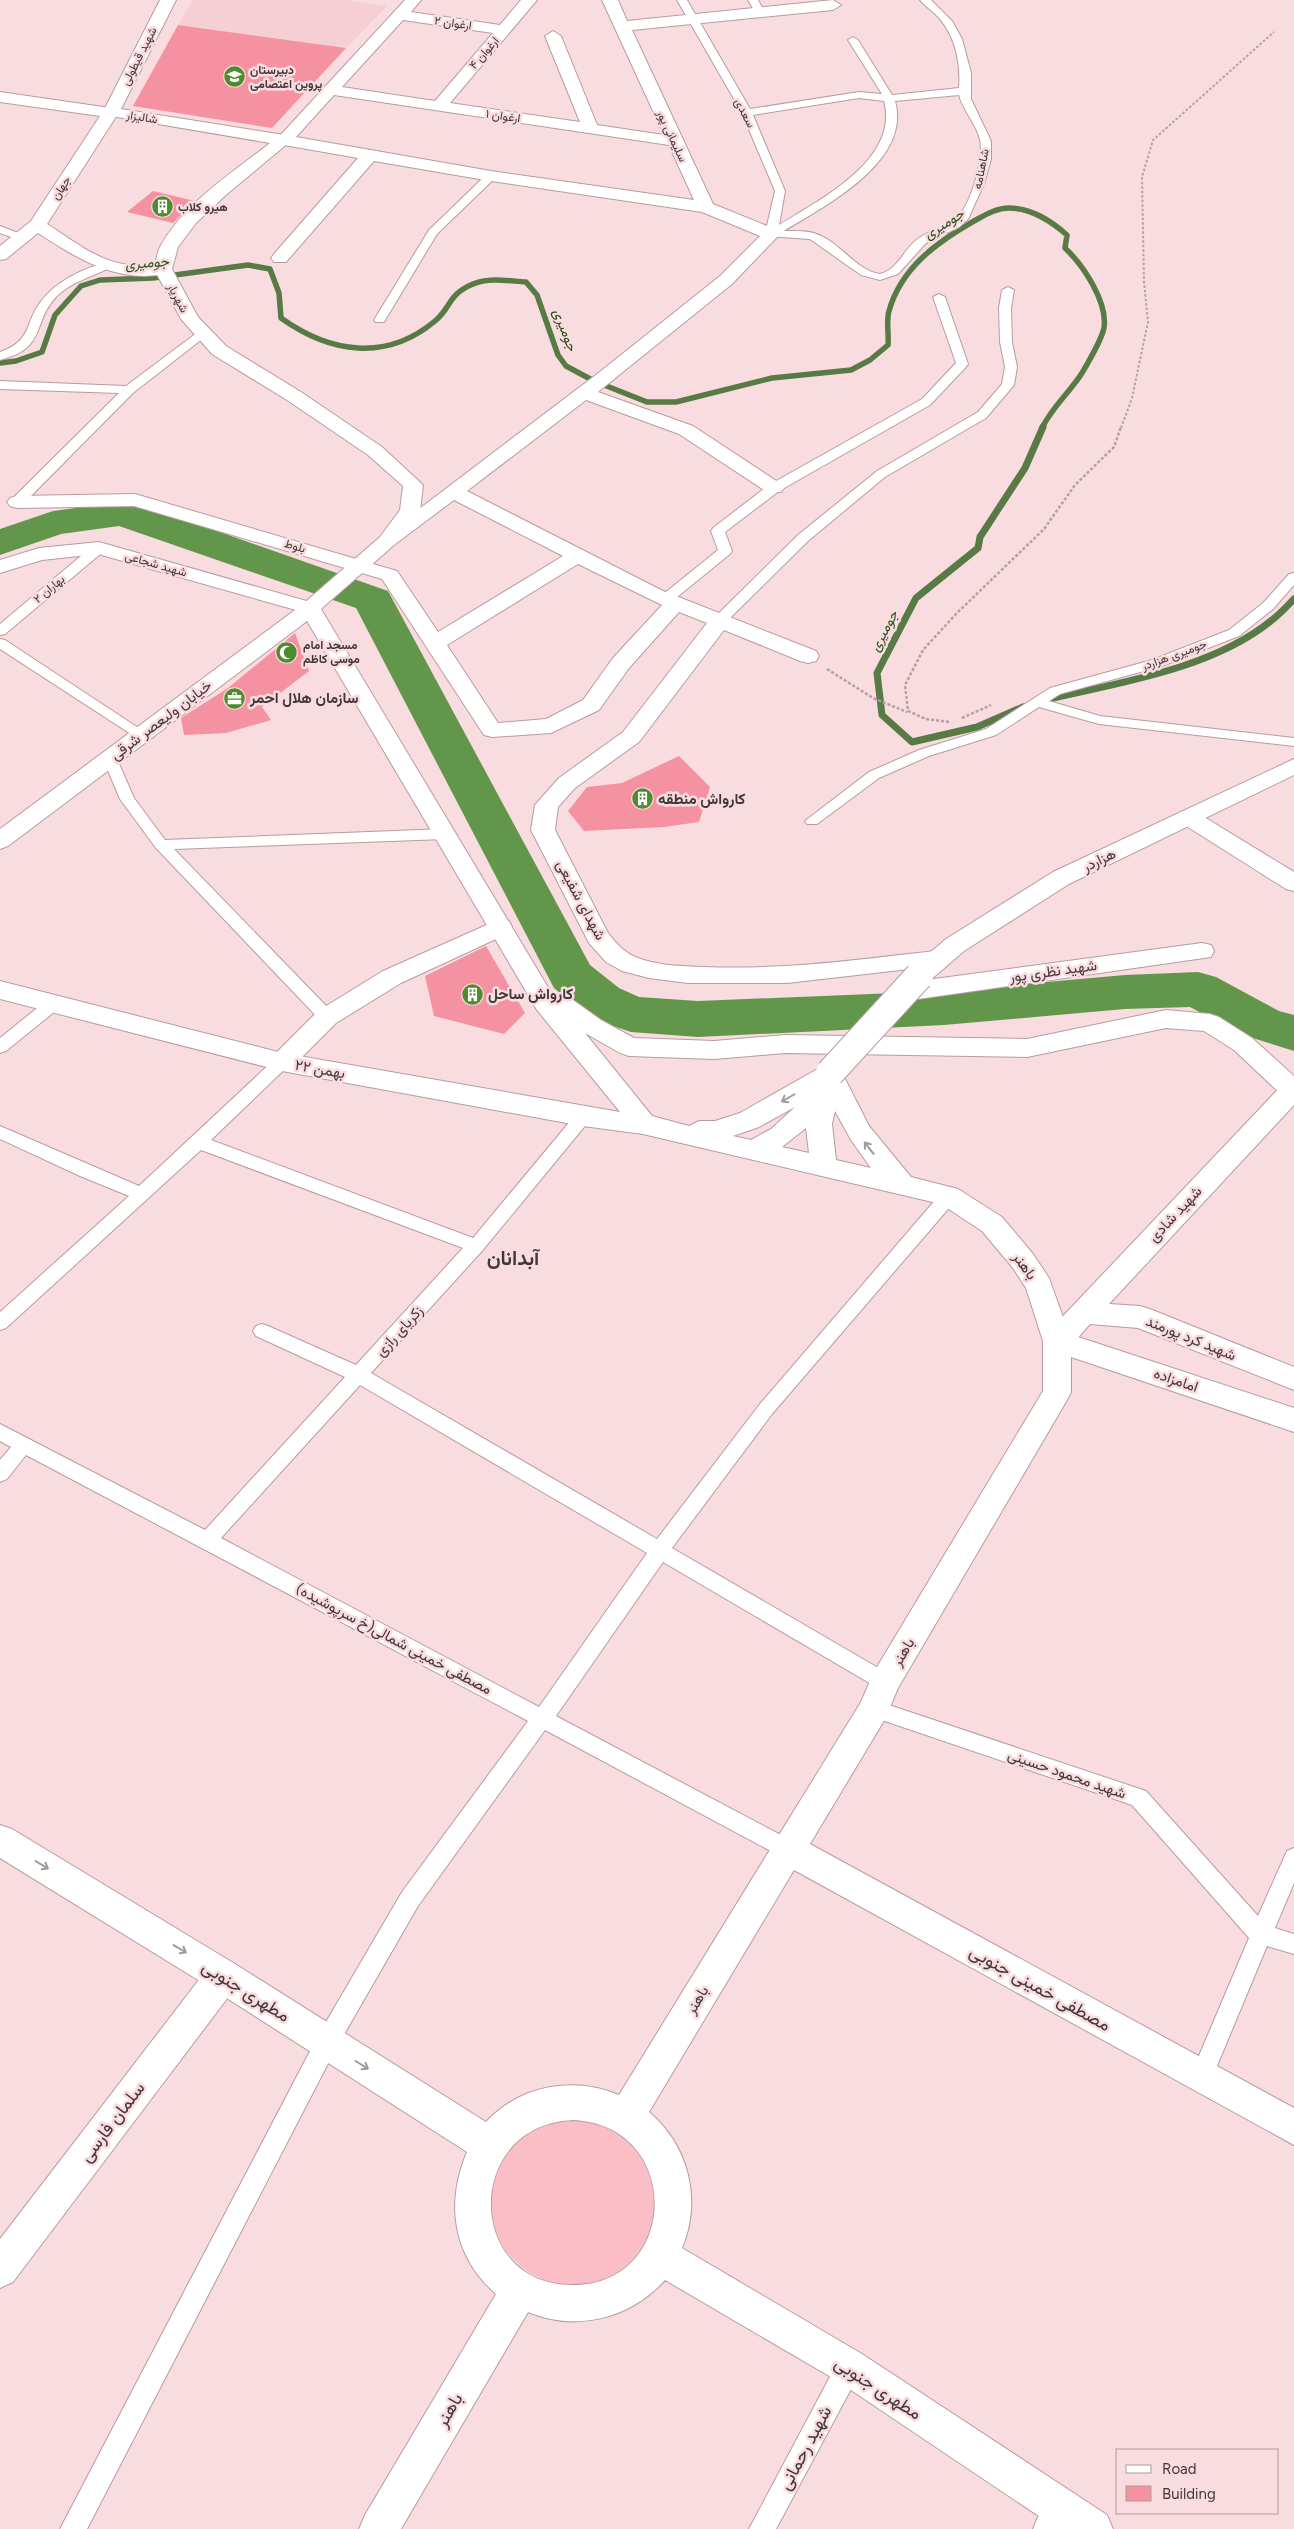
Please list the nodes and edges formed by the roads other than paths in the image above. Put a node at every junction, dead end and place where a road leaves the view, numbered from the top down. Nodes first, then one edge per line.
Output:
1 (168, 0) edge
2 (414, 0) edge
3 (529, 0) edge
4 (610, 0) edge
5 (682, 0) edge
6 (925, 0) edge
7 (833, 5) dead end
8 (756, 7) edge
9 (401, 15) junction
10 (692, 19) junction
11 (622, 26) junction
12 (504, 30) junction
13 (553, 36) dead end
14 (853, 40) dead end
15 (331, 90) junction
16 (964, 91) junction
17 (0, 97) edge
18 (889, 98) junction
19 (439, 106) junction
20 (110, 112) junction
21 (746, 113) junction
22 (592, 129) junction
23 (284, 140) junction
24 (674, 140) junction
25 (370, 156) junction
26 (491, 176) junction
27 (706, 207) junction
28 (37, 225) junction
29 (0, 229) edge
30 (771, 234) junction
31 (22, 238) junction
32 (0, 255) edge
33 (280, 258) dead end
34 (105, 266) junction
35 (167, 276) junction
36 (1008, 290) dead end
37 (939, 297) dead end
38 (380, 320) dead end
39 (202, 333) junction
40 (0, 356) edge
41 (0, 386) edge
42 (129, 390) junction
43 (579, 396) junction
44 (774, 488) junction
45 (454, 492) junction
46 (18, 502) joint
47 (386, 541) junction
48 (99, 548) junction
49 (578, 555) junction
50 (360, 565) junction
51 (0, 568) edge
52 (1294, 577) edge
53 (677, 602) junction
54 (316, 603) junction
55 (720, 620) junction
56 (0, 631) edge
57 (0, 643) edge
58 (435, 644) junction
59 (808, 656) road end
60 (1036, 702) junction
61 (142, 735) junction
62 (1294, 742) edge
63 (110, 758) junction
64 (1294, 766) edge
65 (1188, 817) junction
66 (812, 821) dead end
67 (445, 834) junction
68 (0, 841) edge
69 (161, 845) junction
70 (1294, 883) edge
71 (500, 927) junction
72 (1202, 951) dead end
73 (919, 976) junction
74 (534, 984) junction
75 (0, 990) edge
76 (53, 1004) junction
77 (327, 1017) junction
78 (0, 1047) edge
79 (282, 1062) junction
80 (830, 1073) junction
81 (1293, 1090) edge
82 (583, 1117) junction
83 (644, 1125) junction
84 (0, 1132) edge
85 (199, 1142) junction
86 (754, 1150) junction
87 (823, 1167) junction
88 (902, 1185) junction
89 (141, 1194) junction
90 (949, 1196) junction
91 (476, 1246) junction
92 (1084, 1313) junction
93 (0, 1323) edge
94 (262, 1331) dead end
95 (1058, 1341) junction
96 (359, 1376) junction
97 (1294, 1379) edge
98 (1294, 1420) edge
99 (0, 1432) edge
100 (24, 1444) junction
101 (0, 1474) edge
102 (207, 1540) junction
103 (660, 1550) junction
104 (879, 1696) junction
105 (543, 1718) junction
106 (0, 1840) edge
107 (787, 1849) junction
108 (1294, 1858) edge
109 (1260, 1934) junction
110 (1294, 1944) edge
111 (223, 1976) junction
112 (327, 2042) junction
113 (1201, 2077) junction
114 (627, 2115) junction
115 (1294, 2127) edge
116 (490, 2146) junction
117 (658, 2255) junction
118 (0, 2269) edge
119 (519, 2291) junction
120 (849, 2367) junction
121 (1051, 2517) edge
122 (73, 2529) edge
123 (379, 2529) edge
124 (762, 2529) edge
125 (1093, 2529) edge

1 - 20 street, شهید قیطولی
2 - 9 street, شهریار
3 - 12 street, ارغوان ۴
4 - 11 street, سلیمانی پور
5 - 10 lane, سعدی
6 - 16 lane, شاهنامه
7 - 8 street
8 - 10 street
9 - 12 street, ارغوان ۲
9 - 15 street, شهریار
10 - 11 street
10 - 21 lane, سعدی
11 - 24 street, سلیمانی پور
12 - 19 street, ارغوان ۴
13 - 22 street
14 - 18 lane
15 - 19 street, ارغوان ۱
15 - 23 street, شهریار
16 - 18 lane
16 - 30 lane, شاهنامه
17 - 20 street, شالیزار
18 - 21 lane
18 - 30 lane
19 - 22 street, ارغوان ۱
20 - 23 street, شالیزار
20 - 28 street, جهان
21 - 30 lane, سعدی
22 - 24 street, ارغوان ۱
23 - 25 street, شالیزار
23 - 35 street, شهریار
24 - 27 street, سلیمانی پور
25 - 26 street, شالیزار
25 - 33 street
26 - 27 street, شالیزار
26 - 38 lane
27 - 30 street
28 - 31 street, جهان
28 - 34 street
29 - 31 lane
30 - 43 street
31 - 32 street, جهان
34 - 35 street
34 - 40 lane
35 - 39 street, شهریار
36 - 55 lane
37 - 44 lane
39 - 42 lane
39 - 47 street, شهریار
41 - 42 lane
42 - 46 lane
43 - 44 street
43 - 45 street
44 - 53 lane
45 - 47 street
45 - 49 street
46 - 50 street, بلوط
47 - 50 street, شهریار
48 - 51 street, شهید شجاعی
48 - 54 street, شهید شجاعی
48 - 56 lane, بهاران ۲
49 - 53 street
49 - 58 street
50 - 54 street, خیابان ولیعصر شرقی
50 - 58 street, بلوط
52 - 60 lane, جومیری هزاردر
53 - 55 street
53 - 58 street, بلوط
54 - 61 street, خیابان ولیعصر شرقی
54 - 67 street
55 - 59 street
55 - 73 street, شهدای شفیعی
57 - 61 lane
60 - 62 lane
60 - 66 lane, جومیری هزاردر
61 - 63 street, خیابان ولیعصر شرقی
63 - 68 street, خیابان ولیعصر شرقی
63 - 69 lane
64 - 65 street, هزاردر
65 - 70 street
65 - 73 street, هزاردر
67 - 69 lane
67 - 71 street
69 - 77 lane
71 - 74 street
71 - 77 street
72 - 73 street, شهید نظری پور
73 - 80 street, bridge
74 - 81 street
74 - 83 street
75 - 76 street, ۲۲ بهمن
76 - 78 lane
76 - 79 street, ۲۲ بهمن
77 - 79 street
79 - 82 street, ۲۲ بهمن
79 - 85 lane
80 -> 83 street
80 - 86 street
80 - 87 street
88 -> 80 street
81 - 92 street, شهید شادی
82 - 83 street, ۲۲ بهمن
82 - 91 lane, زکریای رازی
83 - 86 street, باهنر
84 - 89 lane
85 - 89 lane
85 - 91 lane
86 - 87 street, باهنر
87 - 88 street, باهنر
88 - 90 street, باهنر
89 - 93 lane
90 - 95 street, باهنر
90 - 103 lane
91 - 96 lane, زکریای رازی
92 - 95 street, شهید شادی
92 - 97 street, شهید کرد پورمند
94 - 96 lane, شهید محمود حسینی
95 - 98 street, امامزاده
95 - 104 street, باهنر
96 - 102 lane, زکریای رازی
96 - 103 lane, شهید محمود حسینی
99 - 100 lane, مصطفی خمینی شمالی(خ سرپوشیده)
100 - 101 lane
100 - 102 lane, مصطفی خمینی شمالی(خ سرپوشیده)
102 - 105 lane, مصطفی خمینی شمالی(خ سرپوشیده)
103 - 104 lane, شهید محمود حسینی
103 - 105 lane
104 - 107 street, باهنر
104 - 109 lane, شهید محمود حسینی
105 - 107 lane, مصطفی خمینی شمالی(خ سرپوشیده)
105 - 112 lane
106 -> 111 street, مطهری جنوبی
107 - 113 street, مصطفی خمینی جنوبی
107 - 114 street, باهنر
108 - 109 lane
109 - 110 lane
109 - 113 lane
111 - 112 street, مطهری جنوبی
111 - 118 street, سلمان فارسی
112 -> 116 street, مطهری جنوبی
112 - 122 lane
113 - 115 street, مصطفی خمینی جنوبی
114 - 116 street
114 - 117 street
116 - 119 street
117 - 119 street
117 - 120 street, مطهری جنوبی
119 - 123 street, باهنر
120 - 121 street, مطهری جنوبی
120 - 124 lane, شهید رحمانی
121 - 125 street, مطهری جنوبی

